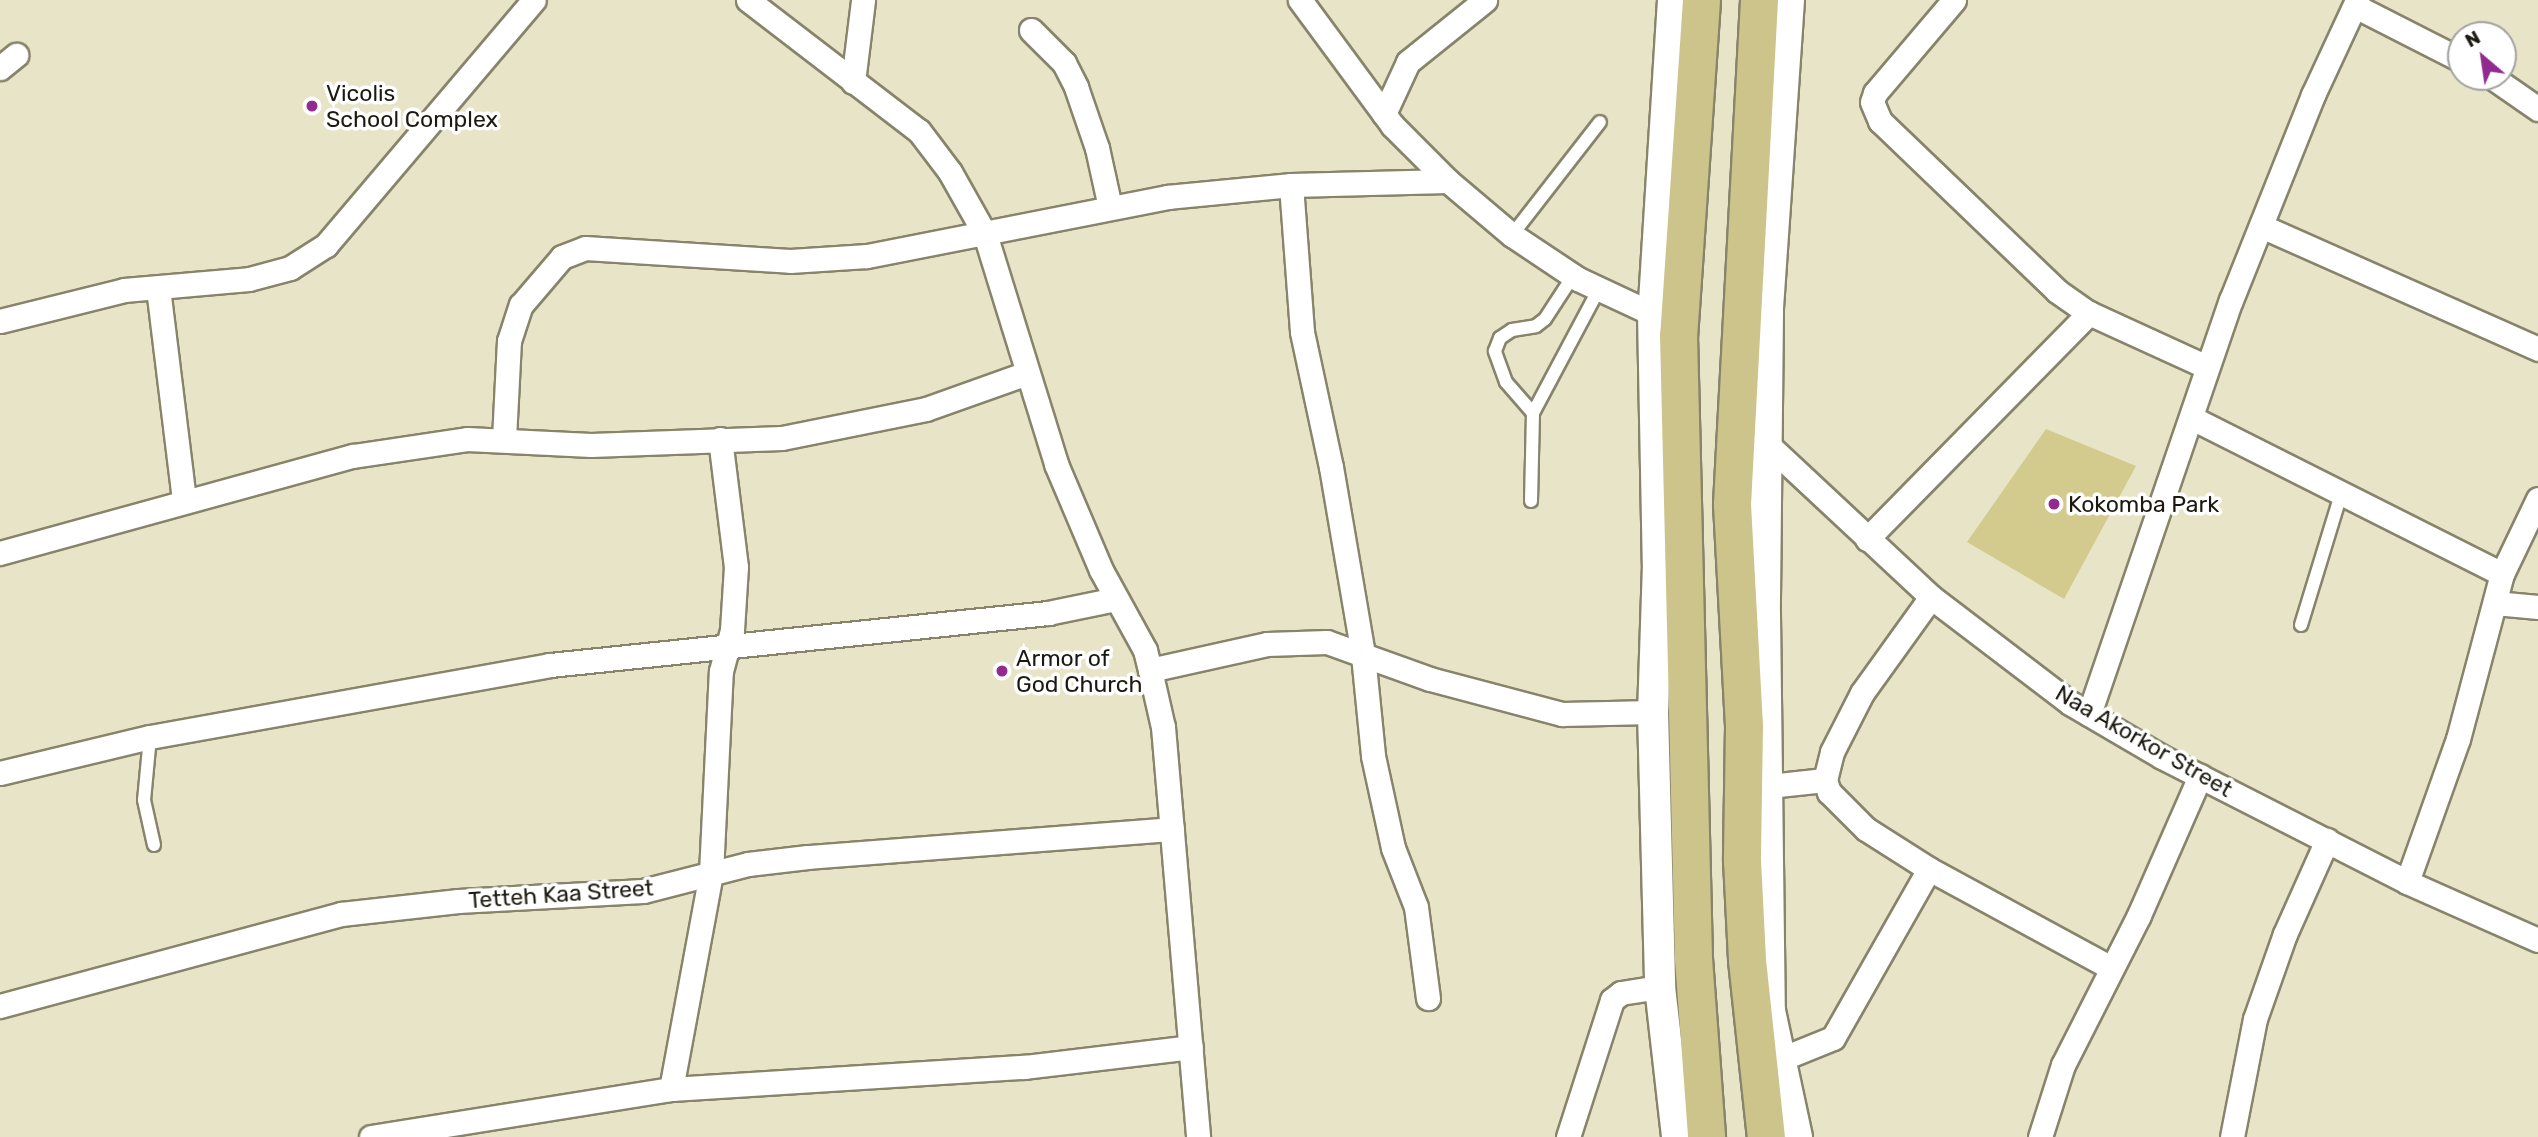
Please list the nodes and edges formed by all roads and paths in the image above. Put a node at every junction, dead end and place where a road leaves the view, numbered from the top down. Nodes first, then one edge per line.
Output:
1 (534, 0) edge
2 (748, 0) edge
3 (863, 0) edge
4 (1300, 0) edge
5 (1485, 0) edge
6 (1759, 0) edge
7 (1789, 0) edge
8 (1954, 0) edge
9 (2356, 3) edge
10 (1686, 13) edge
11 (1031, 30) dead end
12 (2447, 52) edge
13 (853, 82) junction
14 (2512, 91) edge
15 (2538, 109) edge
16 (1384, 114) junction
17 (1600, 122) dead end
18 (1448, 181) junction
19 (1291, 185) junction
20 (1748, 189) junction
21 (1110, 207) junction
22 (2261, 226) junction
23 (985, 234) junction
24 (1512, 235) junction
25 (1772, 244) junction
26 (1573, 275) junction
27 (158, 288) junction
28 (1599, 289) junction
29 (2089, 313) junction
30 (1653, 314) junction
31 (0, 321) edge
32 (2538, 349) edge
33 (2207, 367) junction
34 (1027, 373) junction
35 (1533, 413) junction
36 (2192, 418) junction
37 (504, 439) junction
38 (720, 439) junction
39 (1765, 442) junction
40 (2341, 494) junction
41 (2538, 499) edge
42 (184, 500) junction
43 (1531, 502) dead end
44 (1867, 538) junction
45 (0, 553) edge
46 (2502, 574) junction
47 (1931, 597) junction
48 (1116, 599) junction
49 (2495, 603) junction
50 (2538, 607) edge
51 (2301, 625) dead end
52 (728, 646) junction
53 (1363, 654) junction
54 (1150, 670) junction
55 (1769, 677) junction
56 (1653, 712) junction
57 (2089, 714) junction
58 (1744, 727) junction
59 (150, 737) junction
60 (0, 773) edge
61 (2200, 776) junction
62 (1825, 780) junction
63 (1769, 786) junction
64 (1172, 829) junction
65 (2327, 840) junction
66 (154, 845) dead end
67 (1929, 869) junction
68 (711, 873) junction
69 (2407, 882) junction
70 (2538, 940) edge
71 (1693, 958) junction
72 (1747, 960) junction
73 (2111, 968) junction
74 (1660, 987) junction
75 (1428, 998) dead end
76 (0, 1006) edge
77 (1191, 1047) junction
78 (1781, 1059) junction
79 (671, 1089) junction
80 (371, 1137) edge
81 (1198, 1137) edge
82 (1568, 1137) edge
83 (1677, 1137) edge
84 (1706, 1137) edge
85 (1766, 1137) edge
86 (1797, 1137) edge
87 (2040, 1137) edge
88 (2232, 1137) edge

1 - 27 street
2 - 13 street
3 - 13 street
4 - 16 street
5 - 16 street
6 - 20 main road
7 - 25 street
8 - 29 street
9 - 12 street
9 - 22 street
10 - 30 street
10 - 71 main road
11 - 21 street
13 - 23 street
14 - 15 street
16 - 18 street
17 - 24 lane
18 - 19 street
18 - 24 street
19 - 21 street
19 - 53 street
20 - 25 main road
20 - 58 main road
21 - 23 street
22 - 32 street
22 - 33 street
23 - 34 street
23 - 37 street
24 - 26 street
25 - 39 street
26 - 28 street
26 - 35 lane
27 - 31 street
27 - 42 street
28 - 30 street
28 - 35 lane
29 - 33 street
29 - 44 street
30 - 56 street
33 - 36 street
34 - 38 street
34 - 48 street
35 - 43 lane
36 - 40 street
36 - 57 street
37 - 38 street
37 - 42 street
38 - 52 street
39 - 44 street, Naa Akorkor Street
39 - 55 street
40 - 46 street
40 - 51 lane
41 - 46 street
42 - 45 street
44 - 47 street, Naa Akorkor Street
46 - 49 street
47 - 57 street, Naa Akorkor Street
47 - 62 street
48 - 52 street
48 - 54 street
49 - 50 street
49 - 69 street
52 - 59 street
52 - 68 street
53 - 54 street
53 - 56 street
53 - 75 street
54 - 64 street
55 - 58 main road
55 - 63 street
56 - 74 street
57 - 61 street, Naa Akorkor Street
58 - 72 main road
59 - 60 street
59 - 66 lane
61 - 65 street, Naa Akorkor Street
61 - 73 street
62 - 63 street
62 - 67 street
63 - 78 street
64 - 68 street, Tetteh Kaa Street
64 - 77 street
65 - 69 street, Naa Akorkor Street
65 - 88 street
67 - 73 street
67 - 78 street
68 - 76 street, Tetteh Kaa Street
68 - 79 street
69 - 70 street, Naa Akorkor Street
71 - 72 main road
71 - 84 main road
72 - 85 main road
73 - 87 street
74 - 82 street
74 - 83 street
77 - 79 street
77 - 81 street
78 - 86 street
79 - 80 street

